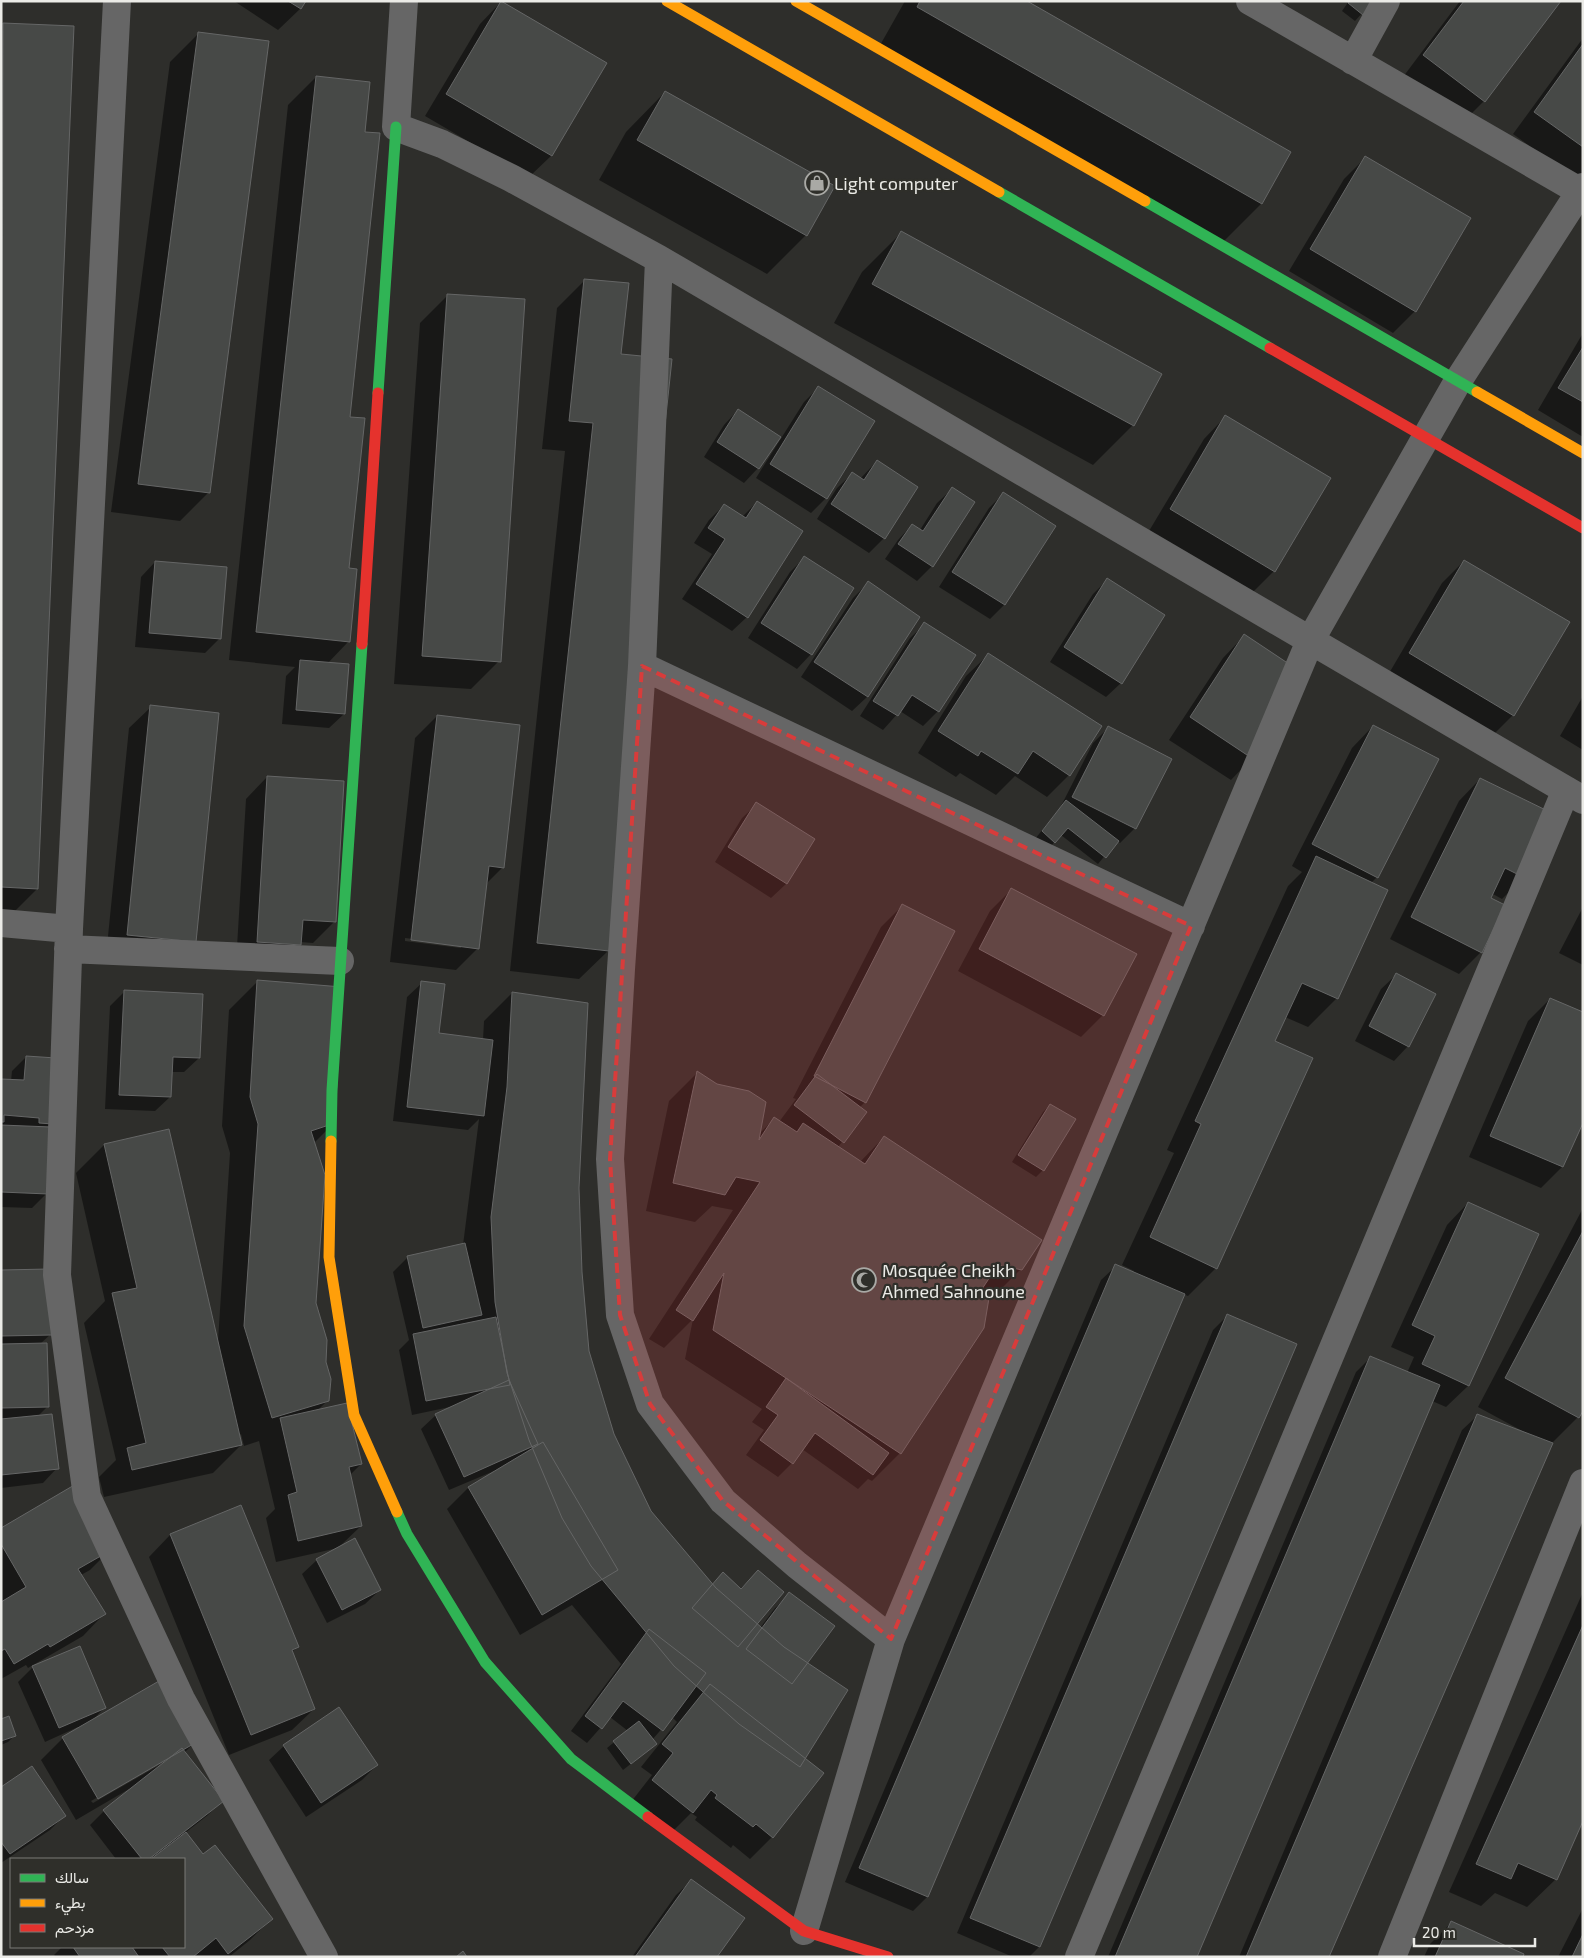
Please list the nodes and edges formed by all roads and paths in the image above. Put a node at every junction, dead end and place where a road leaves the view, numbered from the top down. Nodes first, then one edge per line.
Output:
1 (117, 1) edge
2 (404, 1) edge
3 (667, 1) edge
4 (796, 1) edge
5 (1250, 1) edge
6 (1386, 1) edge
7 (1353, 61) junction
8 (396, 127) junction
9 (1582, 191) edge
10 (660, 259) junction
11 (1458, 381) junction
12 (1425, 437) junction
13 (1583, 452) edge
14 (1583, 528) edge
15 (1310, 640) junction
16 (642, 666) junction
17 (1574, 795) edge
18 (1, 923) edge
19 (1191, 926) junction
20 (69, 939) junction
21 (340, 961) junction
22 (1583, 1483) edge
23 (891, 1638) junction
24 (804, 1931) junction
25 (324, 1957) edge
26 (888, 1957) edge
27 (1079, 1957) edge
28 (1392, 1957) edge

1 - 20 street
2 - 8 street
3 - 12 street
4 - 11 street
5 - 7 street
6 - 7 street
7 - 9 street
8 - 10 street
8 - 21 street
9 - 11 street
10 - 15 street
10 - 16 street
11 - 12 street
11 - 13 street
12 - 14 street
12 - 15 street
15 - 17 street
15 - 19 street
16 - 19 street
16 - 23 street
17 - 27 street
18 - 20 street
19 - 23 street
20 - 21 street
20 - 25 street
21 - 24 street
22 - 28 street
23 - 24 street
24 - 26 street

